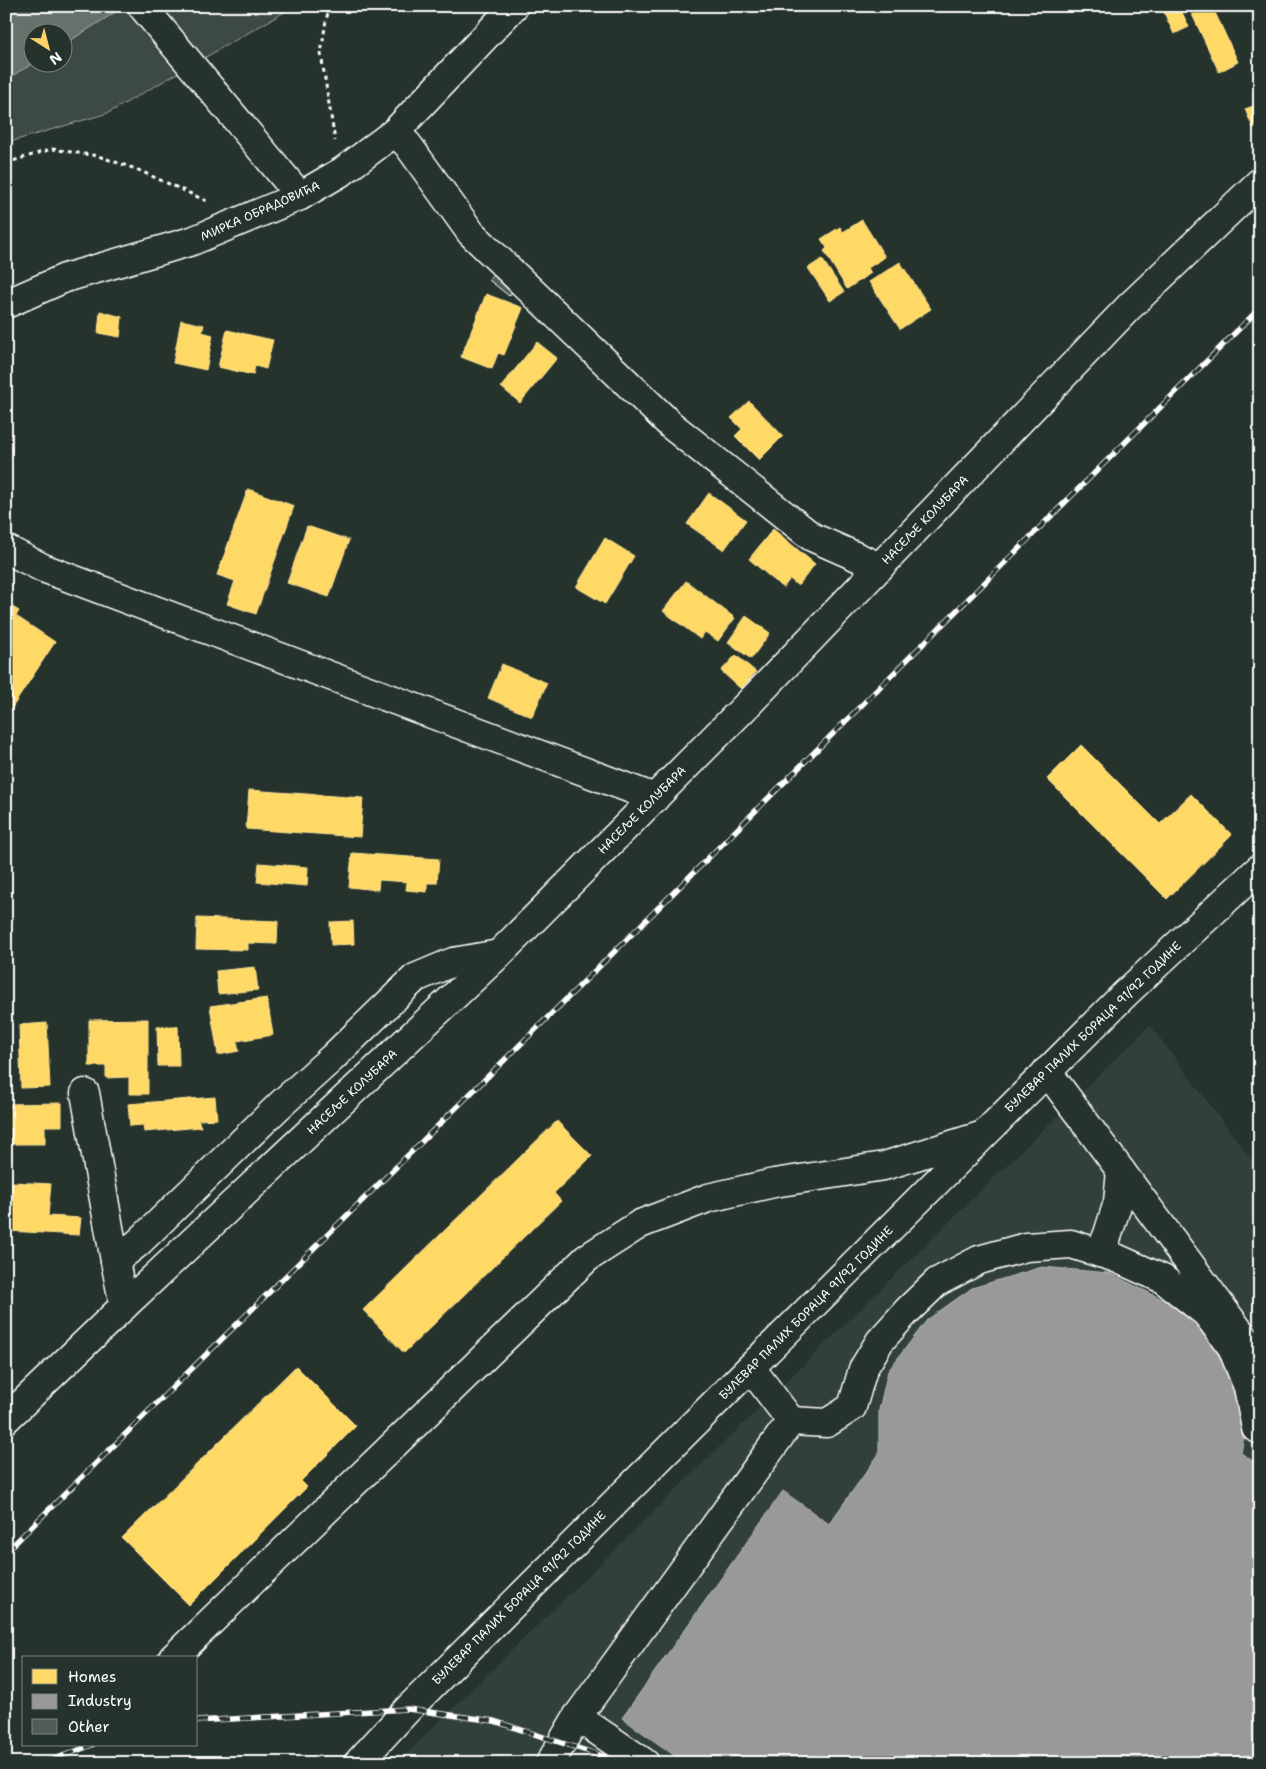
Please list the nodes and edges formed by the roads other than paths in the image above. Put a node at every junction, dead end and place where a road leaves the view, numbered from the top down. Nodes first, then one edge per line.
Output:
1 (142, 6) edge
2 (514, 6) edge
3 (395, 132) junction
4 (1260, 182) edge
5 (300, 196) junction
6 (6, 304) edge
7 (6, 550) edge
8 (880, 567) junction
9 (655, 798) junction
10 (1260, 868) edge
11 (499, 954) junction
12 (1047, 1071) junction
13 (84, 1094) dead end
14 (984, 1134) junction
15 (1121, 1171) junction
16 (1100, 1253) junction
17 (115, 1262) junction
18 (124, 1306) junction
19 (1260, 1360) edge
20 (751, 1368) junction
21 (6, 1419) edge
22 (791, 1421) junction
23 (1260, 1430) edge
24 (175, 1656) edge
25 (577, 1717) junction
26 (358, 1763) edge
27 (550, 1763) edge
28 (645, 1763) edge

1 - 5 street
2 - 3 street, МИРКА ОБРАДОВИЋА
3 - 5 street, МИРКА ОБРАДОВИЋА
3 - 8 street
4 - 8 street, НАСЕЉЕ КОЛУБАРА
5 - 6 street, МИРКА ОБРАДОВИЋА
7 - 9 street
8 - 9 street, НАСЕЉЕ КОЛУБАРА
9 - 11 street, НАСЕЉЕ КОЛУБАРА
10 - 12 street, БУЛЕВАР ПАЛИХ БОРАЦА 91/92 ГОДИНЕ
11 - 17 street
11 - 18 street, НАСЕЉЕ КОЛУБАРА
12 - 14 street, БУЛЕВАР ПАЛИХ БОРАЦА 91/92 ГОДИНЕ
12 - 15 street
13 - 17 street
14 - 20 street, БУЛЕВАР ПАЛИХ БОРАЦА 91/92 ГОДИНЕ
14 - 24 street
15 - 16 street
15 - 19 street
16 - 22 street
16 - 23 street
17 - 18 street
18 - 21 street, НАСЕЉЕ КОЛУБАРА
20 - 22 street
20 - 26 street, БУЛЕВАР ПАЛИХ БОРАЦА 91/92 ГОДИНЕ
22 - 25 street
25 - 27 street
25 - 28 street

